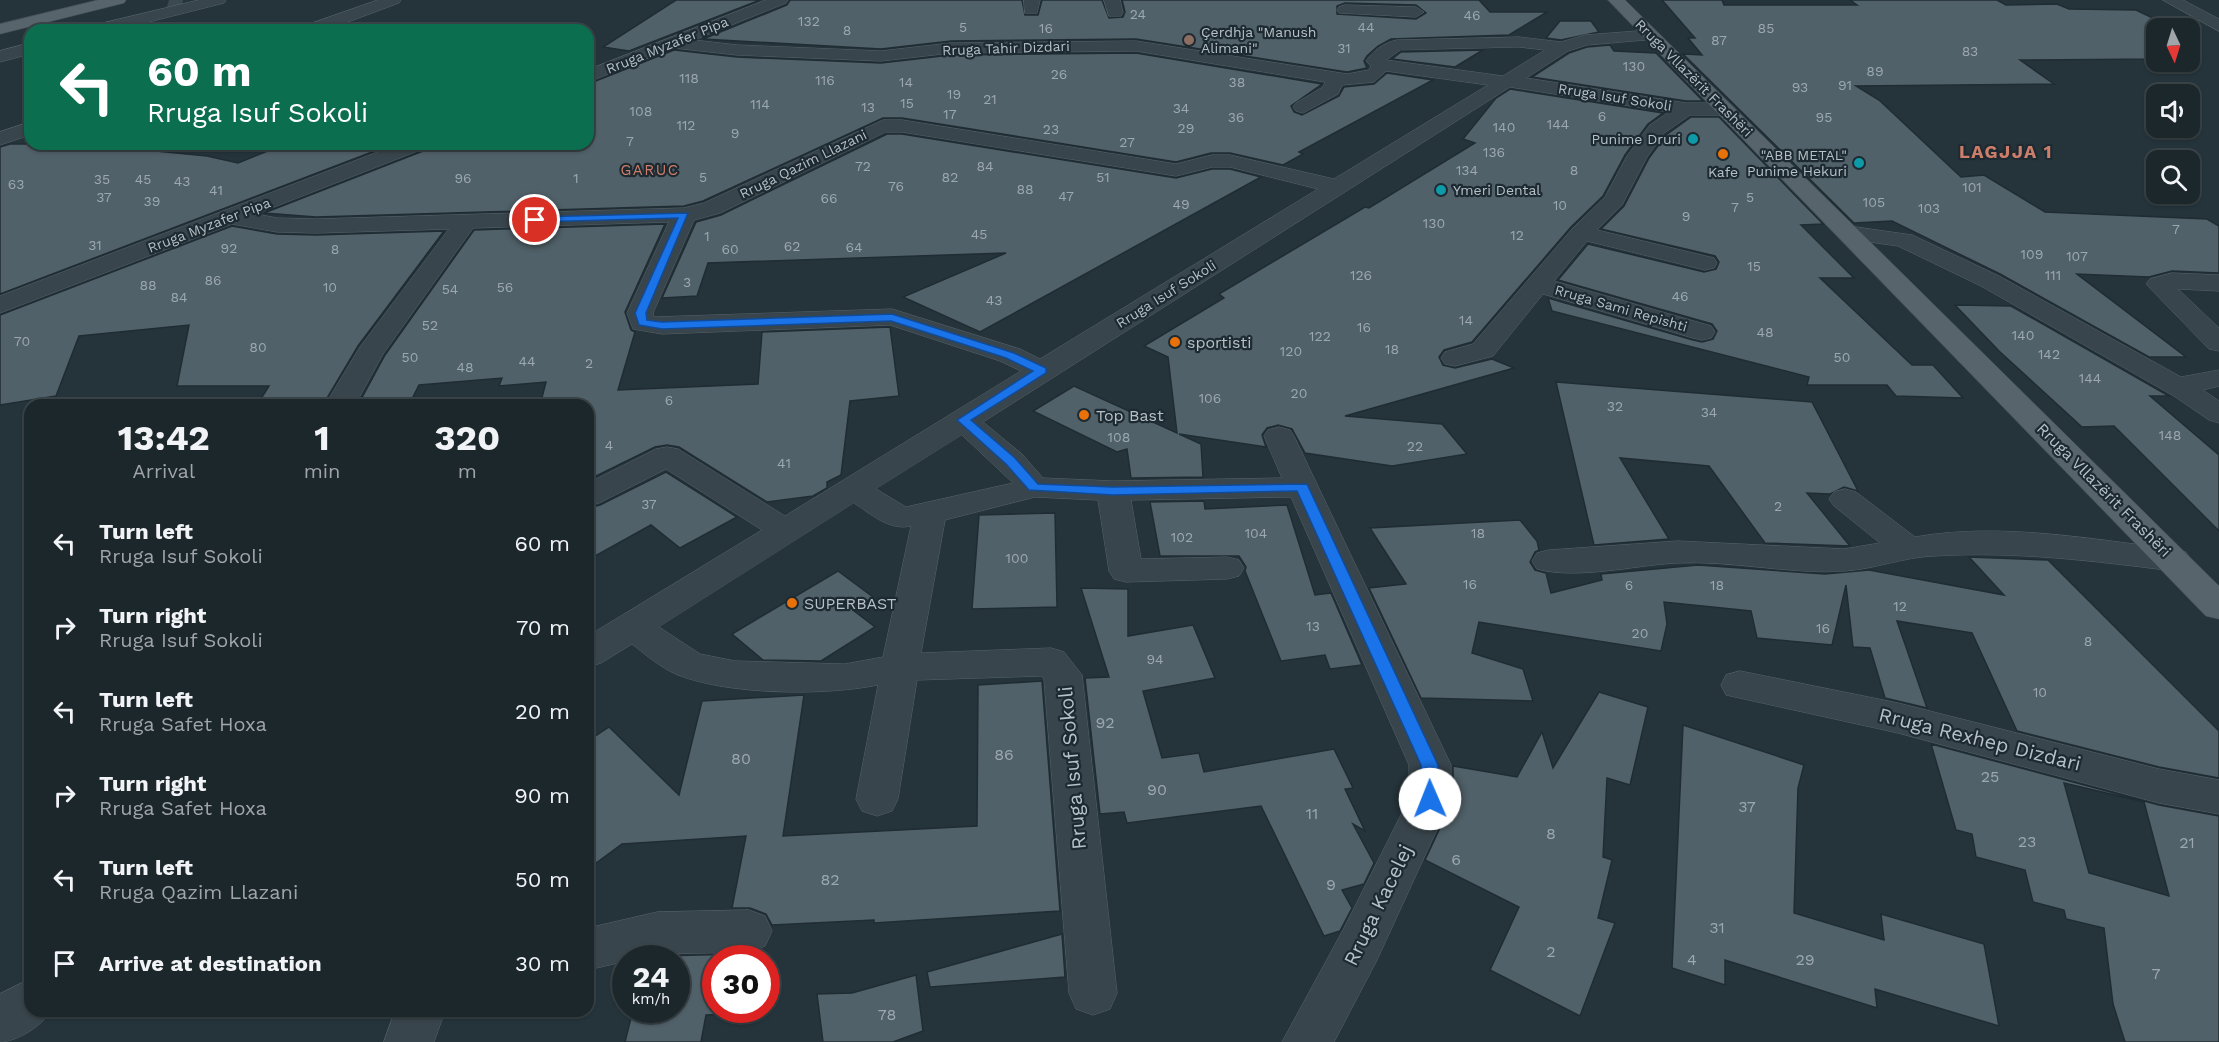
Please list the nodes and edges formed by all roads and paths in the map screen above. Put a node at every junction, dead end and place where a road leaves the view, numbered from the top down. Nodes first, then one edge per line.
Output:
1 (118, 0) edge
2 (218, 0) edge
3 (393, 0) edge
4 (780, 0) edge
5 (1616, 0) edge
6 (2171, 0) edge
7 (1413, 6) edge
8 (1345, 10) dead end
9 (119, 24) edge
10 (327, 24) edge
11 (2219, 26) edge
12 (0, 29) edge
13 (1651, 35) junction
14 (675, 43) junction
15 (1423, 44) junction
16 (1562, 47) junction
17 (24, 50) edge
18 (0, 57) edge
19 (1380, 65) junction
20 (594, 74) edge
21 (1335, 79) junction
22 (1509, 81) junction
23 (1303, 107) dead end
24 (1686, 109) junction
25 (1725, 109) junction
26 (24, 130) edge
27 (0, 139) edge
28 (403, 150) edge
29 (1338, 187) junction
30 (684, 215) junction
31 (234, 217) junction
32 (465, 223) junction
33 (1849, 233) junction
34 (1581, 234) junction
35 (1705, 263) dead end
36 (2219, 283) edge
37 (1540, 285) junction
38 (0, 306) edge
39 (1702, 332) dead end
40 (2219, 343) edge
41 (1455, 358) dead end
42 (1042, 371) junction
43 (2219, 378) edge
44 (2177, 386) junction
45 (343, 399) edge
46 (2219, 414) edge
47 (963, 420) junction
48 (1279, 436) dead end
49 (1302, 487) junction
50 (1034, 488) junction
51 (853, 489) junction
52 (1113, 491) junction
53 (594, 493) edge
54 (1845, 499) dead end
55 (930, 512) junction
56 (785, 530) junction
57 (1909, 549) junction
58 (2174, 560) junction
59 (1549, 561) dead end
60 (1227, 568) dead end
61 (2219, 607) edge
62 (634, 626) junction
63 (594, 650) edge
64 (900, 666) junction
65 (1740, 685) dead end
66 (2219, 797) edge
67 (877, 800) dead end
68 (749, 931) dead end
69 (594, 948) edge
70 (1093, 993) dead end
71 (24, 1006) edge
72 (418, 1017) edge
73 (0, 1020) edge
74 (409, 1042) edge
75 (1307, 1042) edge

1 - 12 main road
2 - 9 street
3 - 10 street
4 - 14 street, Rruga Myzafer Pipa
5 - 13 main road, Rruga Vllazërit Frashëri
6 - 11 street
7 - 8 street
7 - 15 street
13 - 16 street, Rruga Isuf Sokoli
13 - 25 main road, Rruga Vllazërit Frashëri
14 - 20 street, Rruga Myzafer Pipa
14 - 21 street, Rruga Tahir Dizdari
15 - 16 street, Rruga Tahir Dizdari
15 - 19 street, Rruga Tahir Dizdari
16 - 22 street, Rruga Isuf Sokoli
17 - 18 street
19 - 21 street, Rruga Tahir Dizdari
19 - 22 street, Rruga Isuf Sokoli
21 - 23 street
22 - 24 street, Rruga Isuf Sokoli
22 - 29 street, Rruga Isuf Sokoli
24 - 25 street
24 - 34 street, Rruga Sami Repishti
25 - 33 main road, Rruga Vllazërit Frashëri
26 - 27 street
28 - 31 street, Rruga Myzafer Pipa
29 - 30 street, Rruga Qazim Llazani
29 - 42 street, Rruga Isuf Sokoli
30 - 32 street, Rruga Qazim Llazani
30 - 42 street
31 - 32 street, Rruga Qazim Llazani
31 - 38 street, Rruga Myzafer Pipa
32 - 45 street
33 - 44 street
33 - 58 main road, Rruga Vllazërit Frashëri
34 - 35 street
34 - 37 street, Rruga Sami Repishti
36 - 40 street
37 - 39 street, Rruga Sami Repishti
37 - 41 street, Rruga Sami Repishti
42 - 47 street, Rruga Isuf Sokoli
43 - 44 street
44 - 46 street
47 - 50 street
47 - 51 street, Rruga Isuf Sokoli
48 - 49 street, Rruga Kacelej
49 - 52 street
49 - 75 street, Rruga Kacelej
50 - 52 street
50 - 55 street
51 - 55 street
51 - 56 street, Rruga Isuf Sokoli
52 - 60 street
53 - 56 street
54 - 57 street
55 - 64 street
56 - 62 street, Rruga Isuf Sokoli
57 - 58 street, Rruga Vllazërit Frashëri
57 - 59 street, Rruga Vllazërit Frashëri
58 - 61 main road
62 - 63 street, Rruga Isuf Sokoli
62 - 64 street, Rruga Isuf Sokoli
64 - 67 street
64 - 70 street, Rruga Isuf Sokoli
65 - 66 street, Rruga Rexhep Dizdari
68 - 69 street
71 - 73 street
72 - 74 street

